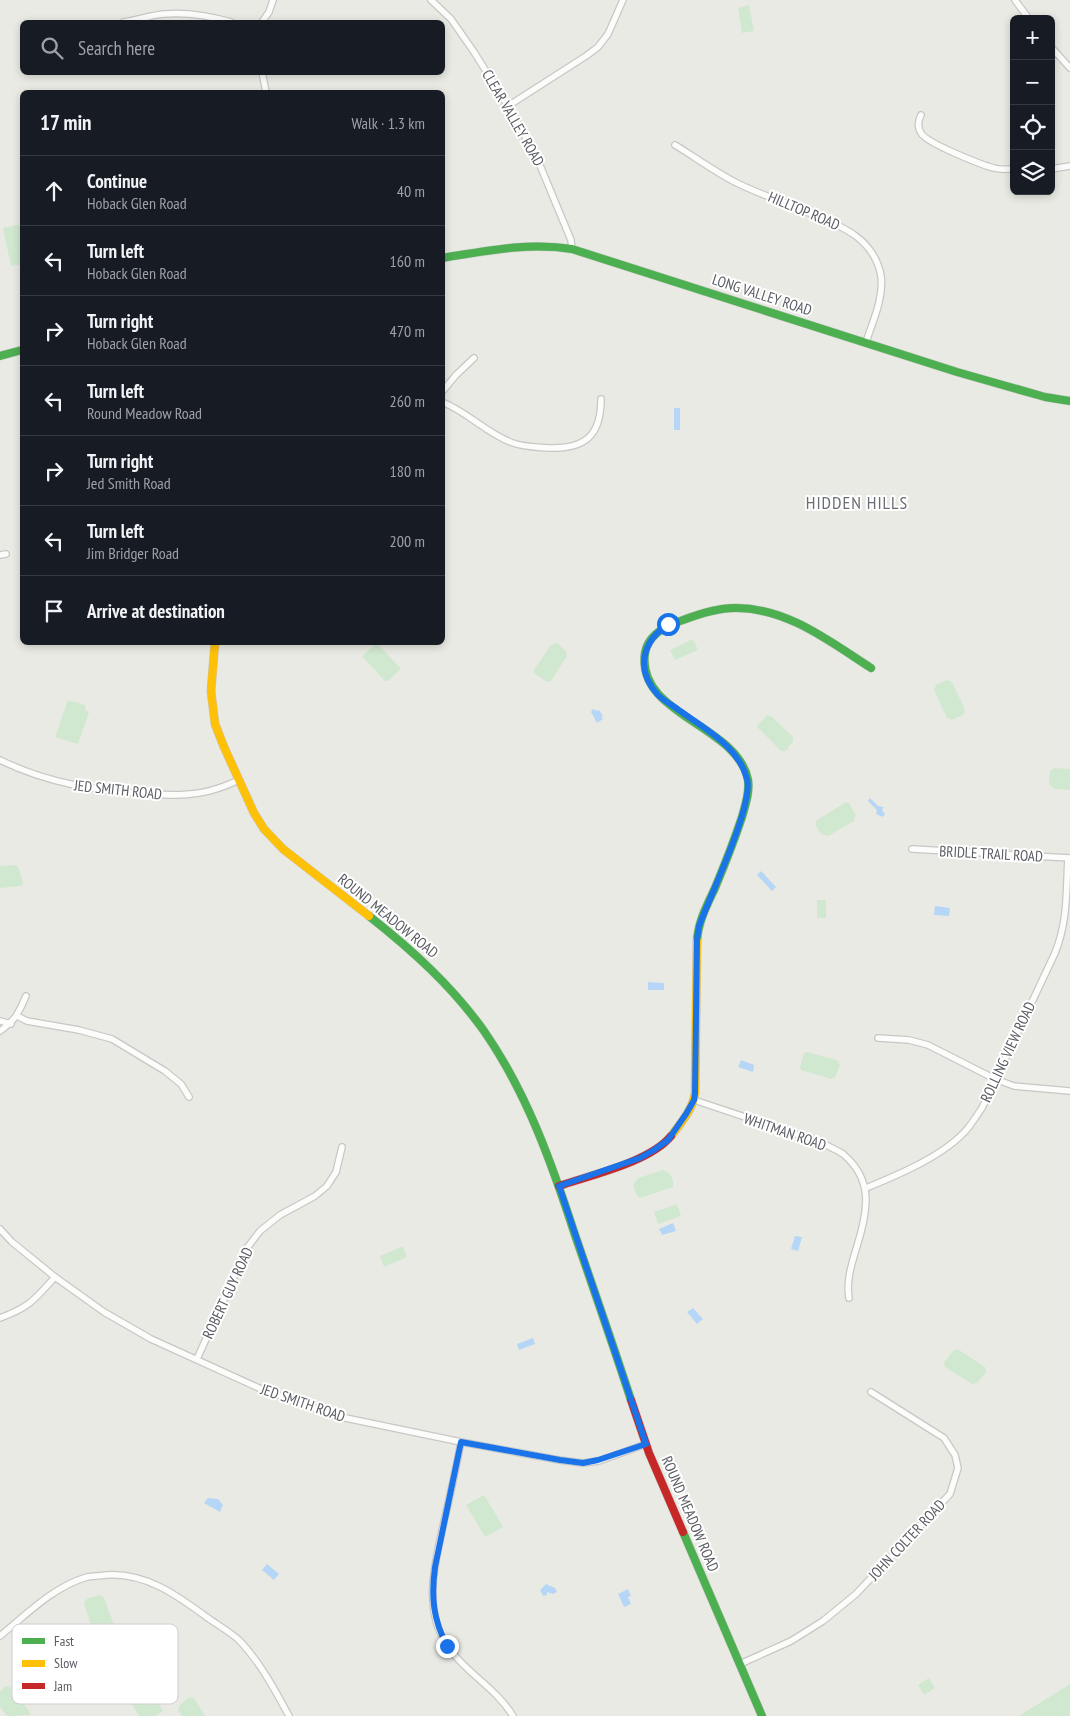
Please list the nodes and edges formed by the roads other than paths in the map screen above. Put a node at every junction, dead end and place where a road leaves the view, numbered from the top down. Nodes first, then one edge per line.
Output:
1 (273, 0) edge
2 (431, 0) edge
3 (622, 0) edge
4 (1015, 0) edge
5 (1026, 15) edge
6 (134, 20) edge
7 (223, 20) edge
8 (263, 20) edge
9 (1055, 51) edge
10 (1070, 68) edge
11 (263, 75) edge
12 (266, 90) edge
13 (508, 106) junction
14 (921, 115) dead end
15 (675, 145) dead end
16 (1070, 166) edge
17 (1010, 169) edge
18 (1055, 170) edge
19 (572, 249) junction
20 (445, 258) edge
21 (866, 342) junction
22 (20, 351) edge
23 (0, 356) edge
24 (474, 358) dead end
25 (445, 388) edge
26 (601, 399) dead end
27 (1070, 401) edge
28 (445, 403) edge
29 (214, 645) edge
30 (870, 668) dead end
31 (0, 760) edge
32 (239, 780) junction
33 (912, 849) dead end
34 (1069, 858) edge
35 (26, 996) dead end
36 (17, 1016) junction
37 (0, 1021) edge
38 (11, 1024) junction
39 (0, 1031) edge
40 (878, 1038) dead end
41 (995, 1080) junction
42 (1070, 1091) edge
43 (189, 1097) dead end
44 (694, 1100) junction
45 (342, 1147) dead end
46 (559, 1186) junction
47 (866, 1188) junction
48 (0, 1229) edge
49 (55, 1277) junction
50 (849, 1298) dead end
51 (0, 1318) edge
52 (197, 1359) junction
53 (870, 1392) dead end
54 (461, 1442) junction
55 (646, 1444) junction
56 (14, 1624) edge
57 (12, 1626) edge
58 (0, 1636) edge
59 (740, 1664) junction
60 (289, 1716) edge
61 (513, 1716) edge
62 (762, 1716) edge

1 - 8 street
2 - 13 street, CLEAR VALLEY ROAD
3 - 13 street
4 - 5 street
6 - 7 street
9 - 10 street
11 - 12 street
13 - 19 street, CLEAR VALLEY ROAD
14 - 17 street
15 - 21 street, HILLTOP ROAD
16 - 18 street
19 - 20 street, LONG VALLEY ROAD
19 - 21 street, LONG VALLEY ROAD
21 - 27 street, LONG VALLEY ROAD
22 - 23 street
24 - 25 street
26 - 28 street
29 - 32 street, ROUND MEADOW ROAD
30 - 44 street
31 - 32 street, JED SMITH ROAD
32 - 46 street, ROUND MEADOW ROAD
33 - 34 street, BRIDLE TRAIL ROAD
34 - 41 street, ROLLING VIEW ROAD
35 - 36 street
36 - 38 street
36 - 43 street
37 - 38 street
38 - 39 street
40 - 41 street
41 - 42 street
41 - 47 street, ROLLING VIEW ROAD
44 - 46 street
44 - 47 street, WHITMAN ROAD
45 - 52 street, ROBERT GUY ROAD
46 - 55 street, ROUND MEADOW ROAD
47 - 50 street
48 - 49 street, JED SMITH ROAD
49 - 51 street
49 - 52 street, JED SMITH ROAD
52 - 54 street, JED SMITH ROAD
53 - 59 street, JOHN COLTER ROAD
54 - 55 street, JED SMITH ROAD
54 - 61 street
55 - 59 street, ROUND MEADOW ROAD
56 - 60 street
57 - 58 street
59 - 62 street, ROUND MEADOW ROAD

